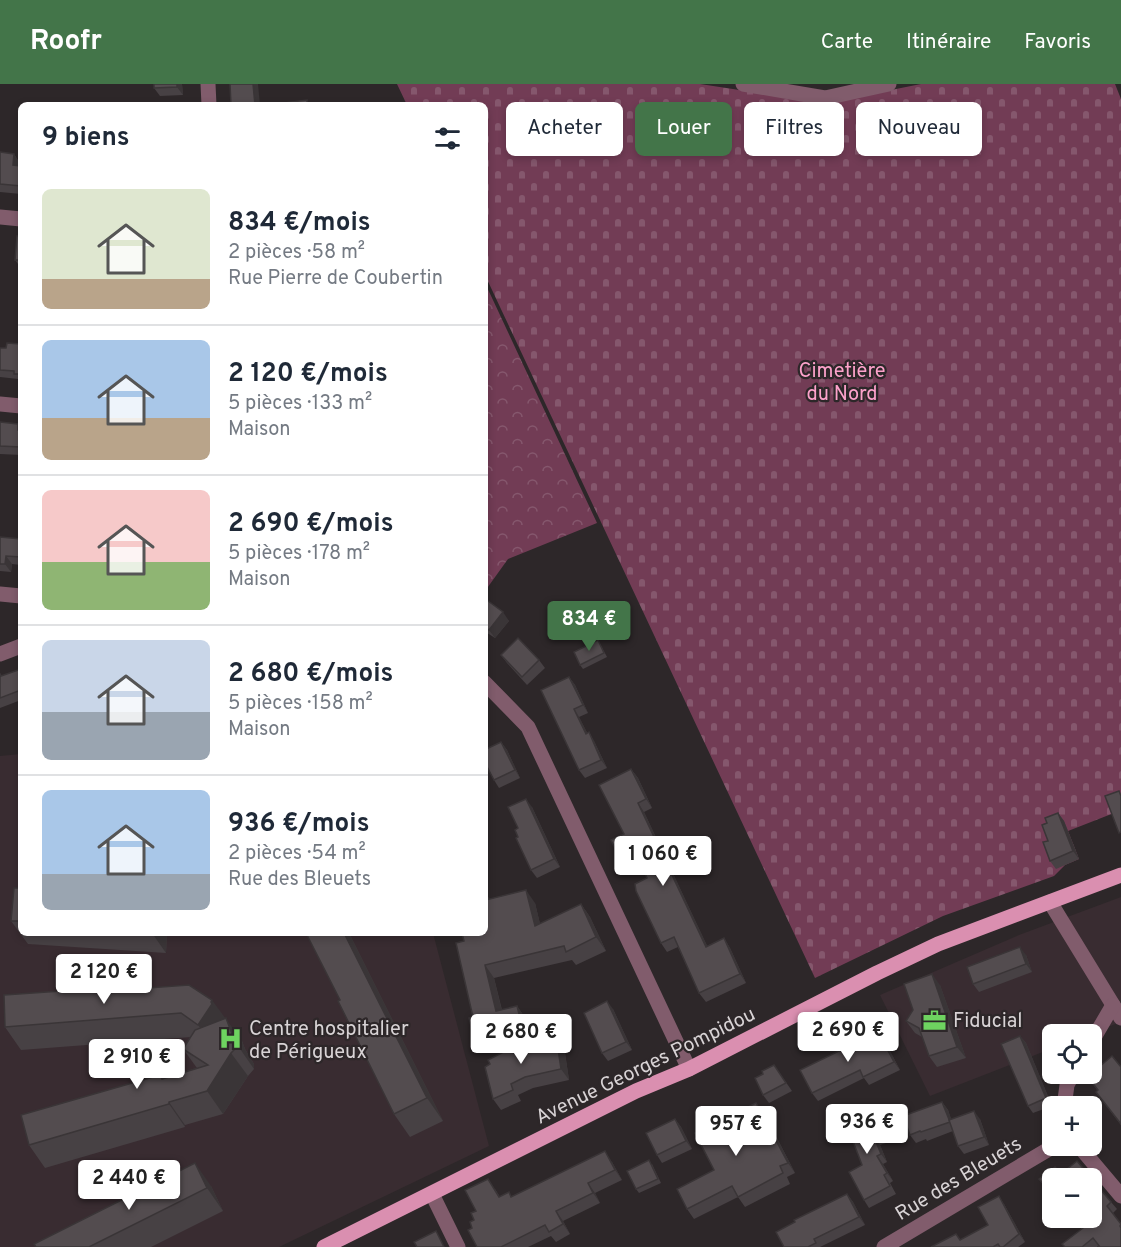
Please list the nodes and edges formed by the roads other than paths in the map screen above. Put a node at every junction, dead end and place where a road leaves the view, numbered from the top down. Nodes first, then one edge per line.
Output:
1 (208, 84) edge
2 (743, 84) edge
3 (889, 84) edge
4 (209, 102) edge
5 (0, 217) edge
6 (18, 219) edge
7 (0, 404) edge
8 (18, 406) edge
9 (0, 594) edge
10 (18, 596) edge
11 (18, 647) edge
12 (0, 654) edge
13 (488, 686) edge
14 (1121, 875) edge
15 (1050, 902) junction
16 (1117, 1011) edge
17 (1102, 1029) edge
18 (689, 1069) junction
19 (1042, 1153) edge
20 (1087, 1156) edge
21 (432, 1194) junction
22 (1121, 1196) edge
23 (324, 1247) edge
24 (458, 1247) edge
25 (884, 1247) edge

1 - 4 street
2 - 3 street
5 - 6 street
7 - 8 street
9 - 10 street
11 - 12 street
13 - 18 street
14 - 15 main road, Avenue Georges Pompidou
15 - 16 street
15 - 18 main road, Avenue Georges Pompidou
16 - 17 street
18 - 21 main road, Avenue Georges Pompidou
19 - 25 street, Rue des Bleuets
20 - 22 street
21 - 23 main road, Avenue Georges Pompidou
21 - 24 street

